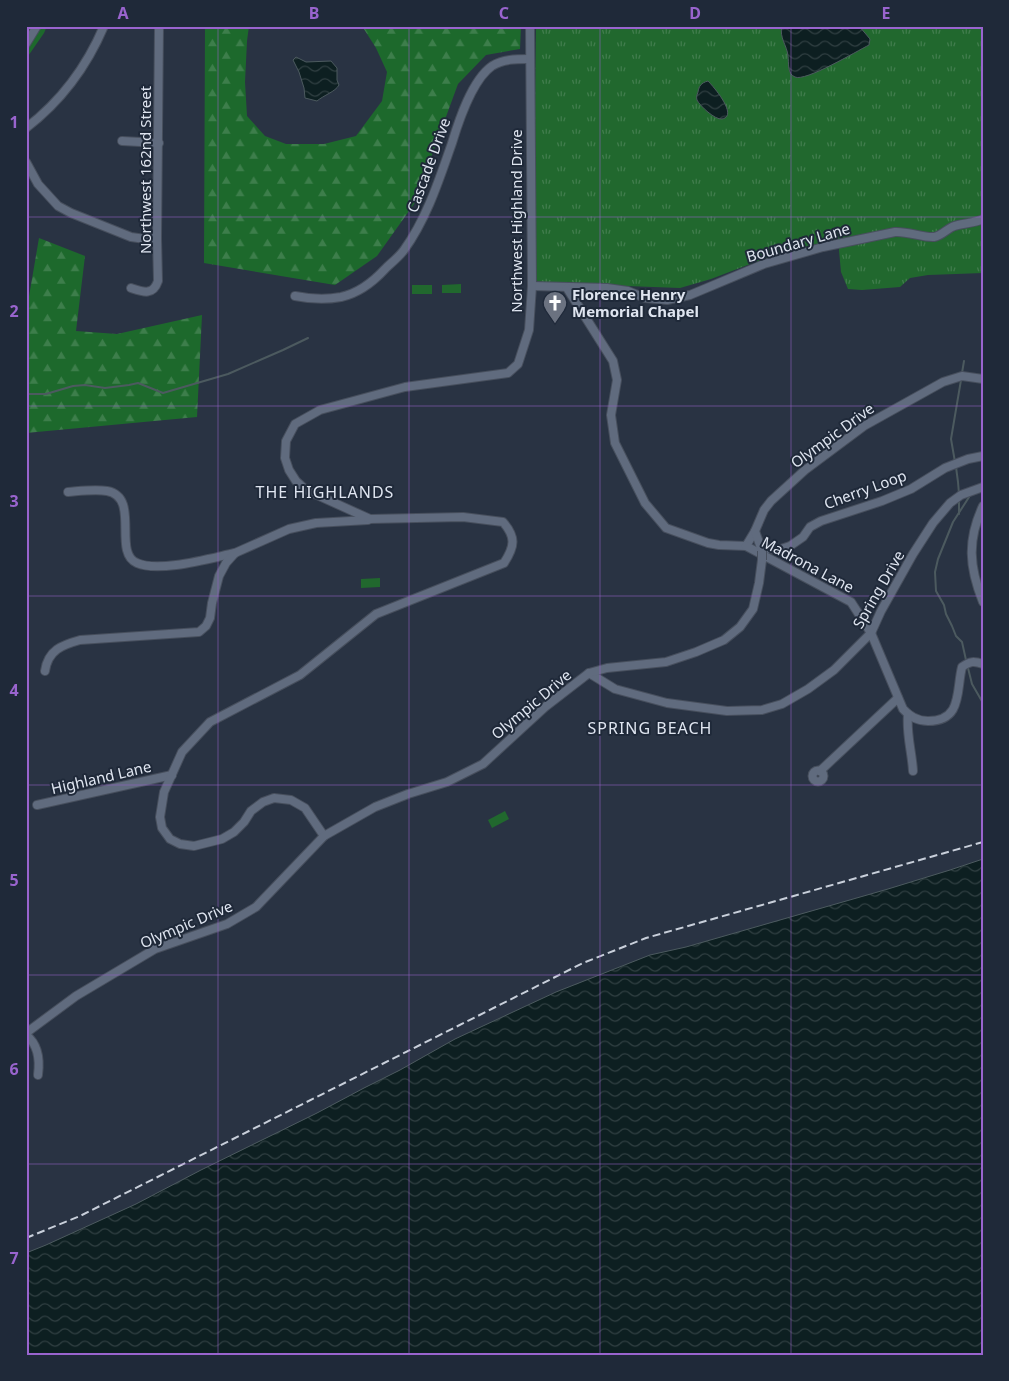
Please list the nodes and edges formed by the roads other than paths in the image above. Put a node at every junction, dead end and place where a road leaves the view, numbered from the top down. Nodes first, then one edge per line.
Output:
1 (38, 26) edge
2 (104, 26) edge
3 (159, 26) edge
4 (530, 26) edge
5 (26, 44) edge
6 (529, 59) junction
7 (26, 128) edge
8 (122, 141) dead end
9 (159, 144) junction
10 (26, 162) edge
11 (983, 219) edge
12 (157, 238) junction
13 (532, 286) junction
14 (131, 288) dead end
15 (567, 288) junction
16 (295, 296) dead end
17 (983, 379) edge
18 (983, 456) edge
19 (983, 487) edge
20 (68, 492) dead end
21 (983, 506) edge
22 (370, 519) junction
23 (755, 531) junction
24 (746, 546) junction
25 (761, 550) junction
26 (235, 553) junction
27 (983, 602) edge
28 (871, 633) junction
29 (983, 664) edge
30 (45, 671) dead end
31 (589, 673) junction
32 (898, 698) junction
33 (908, 714) junction
34 (820, 771) dead end
35 (913, 771) dead end
36 (172, 775) junction
37 (37, 805) dead end
38 (324, 836) junction
39 (26, 1034) edge
40 (38, 1075) dead end

1 - 5 street
2 - 7 street
3 - 9 street, Northwest 162nd Street
4 - 6 street, Northwest Highland Drive
6 - 13 street, Northwest Highland Drive
6 - 16 street, Cascade Drive
8 - 9 street
9 - 12 street, Northwest 162nd Street
10 - 12 street
11 - 15 street, Boundary Lane
12 - 14 street, Northwest 162nd Street
13 - 15 street, Boundary Lane
13 - 22 street, Northwest Highland Drive
15 - 24 street
17 - 23 street, Olympic Drive
18 - 25 street, Cherry Loop
19 - 28 street, Spring Drive
20 - 26 street
21 - 27 street
22 - 26 street
22 - 36 street, Northwest Highland Drive
23 - 24 street
23 - 25 street, Olympic Drive
24 - 28 street, Madrona Lane
25 - 31 street, Olympic Drive, bridge
26 - 30 street
28 - 31 street, Spring Drive
28 - 32 street
29 - 33 street
31 - 38 street, Olympic Drive
32 - 33 street
32 - 34 street
33 - 35 street
36 - 37 street, Highland Lane
36 - 38 street, Northwest Highland Drive
38 - 39 street, Olympic Drive
39 - 40 street

